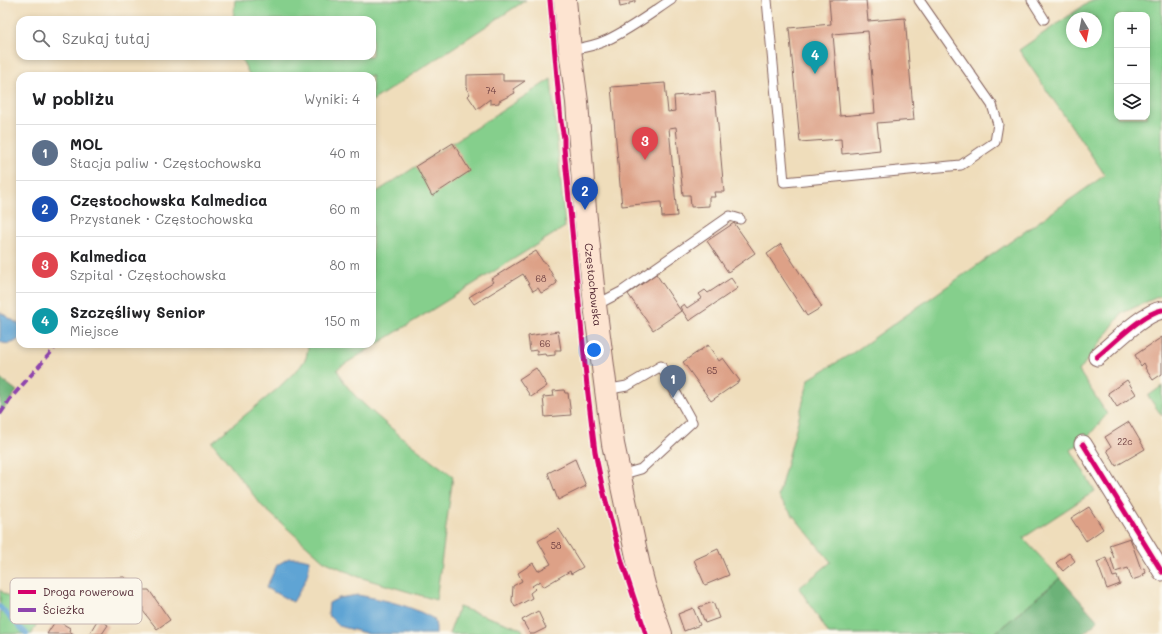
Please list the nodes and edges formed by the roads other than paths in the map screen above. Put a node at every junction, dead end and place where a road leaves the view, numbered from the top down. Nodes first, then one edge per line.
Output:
1 (565, 0) edge
2 (671, 0) edge
3 (767, 0) edge
4 (919, 0) edge
5 (1032, 0) edge
6 (1044, 19) dead end
7 (570, 50) junction
8 (740, 219) dead end
9 (595, 305) junction
10 (1162, 310) edge
11 (1097, 358) dead end
12 (605, 390) junction
13 (1083, 444) dead end
14 (619, 476) junction
15 (1162, 572) edge
16 (661, 634) edge

1 - 7 main road, Częstochowska
2 - 7 lane
3 - 4 lane
5 - 6 lane
7 - 9 main road, Częstochowska
8 - 9 lane
9 - 12 main road, Częstochowska
10 - 11 street
12 - 14 main road, Częstochowska
12 - 14 lane
13 - 15 street
14 - 16 main road, Częstochowska

